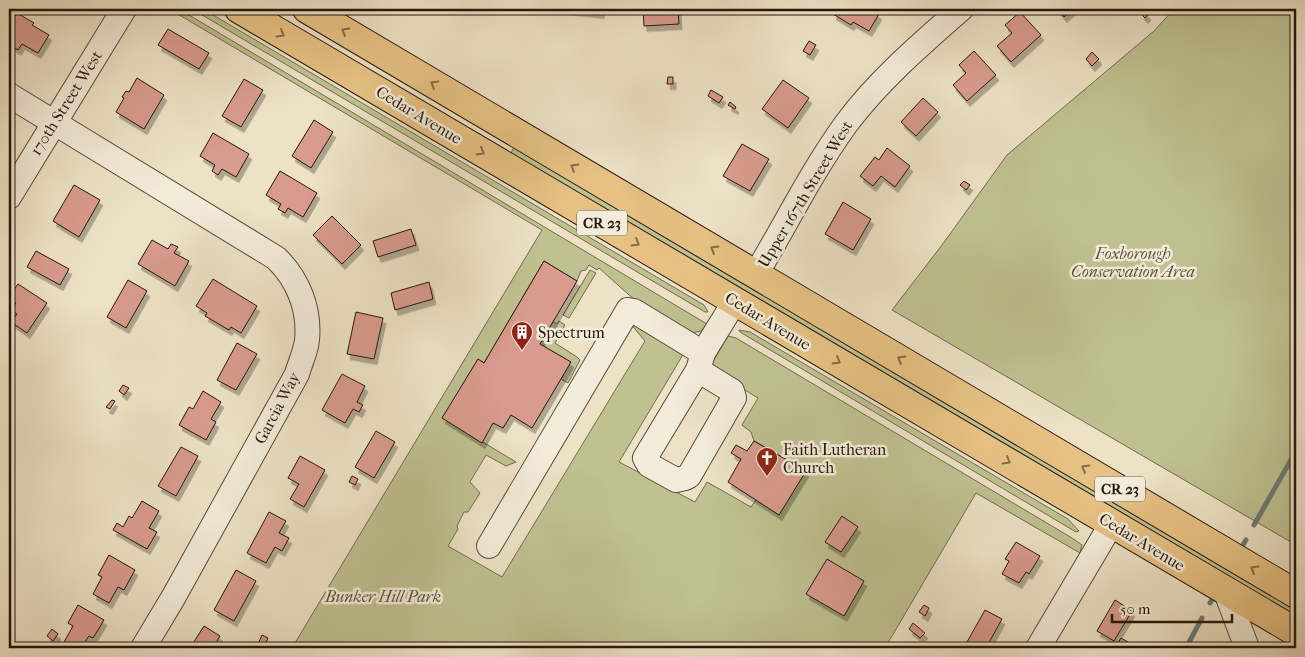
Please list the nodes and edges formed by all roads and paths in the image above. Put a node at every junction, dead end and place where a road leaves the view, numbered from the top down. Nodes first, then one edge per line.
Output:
1 (124, 9) edge
2 (239, 9) edge
3 (307, 9) edge
4 (952, 12) edge
5 (9, 95) edge
6 (54, 122) junction
7 (9, 198) edge
8 (756, 274) junction
9 (735, 301) junction
10 (1112, 523) junction
11 (489, 546) dead end
12 (1226, 592) junction
13 (1296, 594) edge
14 (1296, 632) edge
15 (143, 648) edge
16 (1038, 648) edge
17 (1248, 648) edge

1 - 6 street, 170th Street West
2 -> 9 main road, Cedar Avenue / CR 23
8 -> 3 main road, Cedar Avenue / CR 23
4 - 8 street, Upper 167th Street West
5 - 6 street, Garcia Way
6 - 7 street, 170th Street West
6 - 15 street, Garcia Way
13 -> 8 main road, Cedar Avenue / CR 23
9 -> 10 main road, Cedar Avenue / CR 23
9 - 11 street
10 - 12 main road, Cedar Avenue / CR 23
10 - 16 street
12 - 14 main road, Cedar Avenue / CR 23
12 - 17 street

